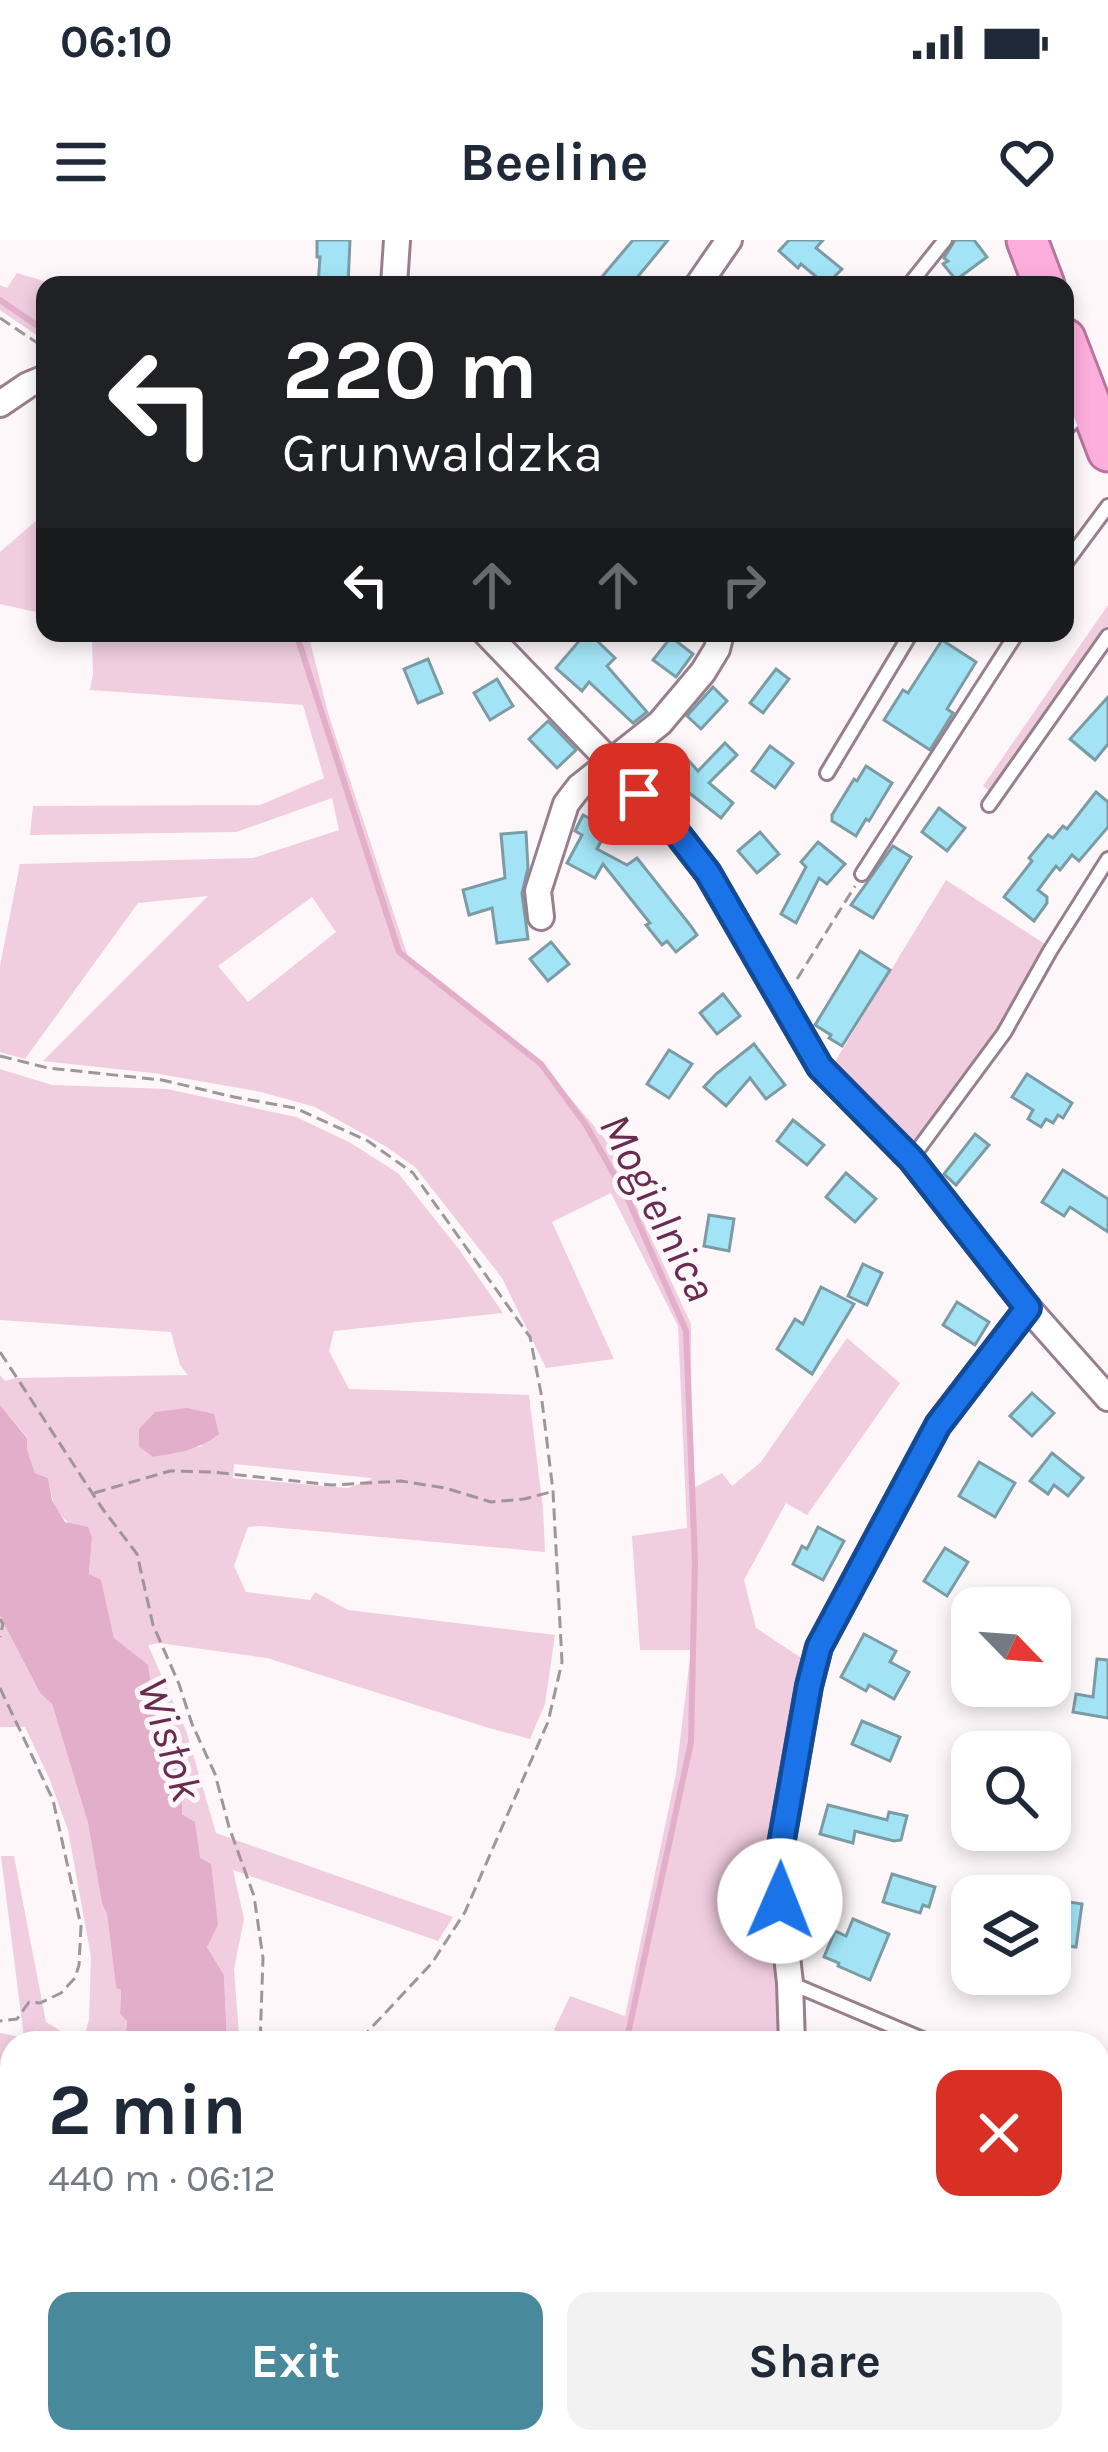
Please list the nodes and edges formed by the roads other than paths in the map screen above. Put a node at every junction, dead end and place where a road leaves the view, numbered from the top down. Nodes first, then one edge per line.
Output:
1 (397, 240) edge
2 (729, 240) edge
3 (945, 240) edge
4 (1027, 240) edge
5 (395, 276) edge
6 (704, 276) edge
7 (916, 276) edge
8 (1041, 276) edge
9 (36, 382) edge
10 (0, 404) edge
11 (1078, 418) edge
12 (1108, 451) edge
13 (1108, 506) edge
14 (1074, 552) edge
15 (1108, 636) edge
16 (495, 642) edge
17 (719, 642) edge
18 (905, 642) edge
19 (1012, 642) edge
20 (609, 763) junction
21 (826, 772) dead end
22 (989, 805) dead end
23 (1108, 859) edge
24 (862, 874) road end
25 (541, 917) dead end
26 (911, 1159) junction
27 (1028, 1308) junction
28 (1108, 1398) edge
29 (790, 1983) junction
30 (792, 2031) edge
31 (904, 2031) edge

1 - 5 street
2 - 6 street
3 - 7 lane
4 - 8 highway
9 - 10 street
11 - 12 highway
13 - 14 lane
15 - 22 lane
16 - 20 street
17 - 20 street
18 - 21 lane
19 - 24 lane
20 - 25 street
20 - 26 street
23 - 26 lane
26 - 27 street
27 - 28 street
27 - 29 street
29 - 30 street
29 - 31 lane

